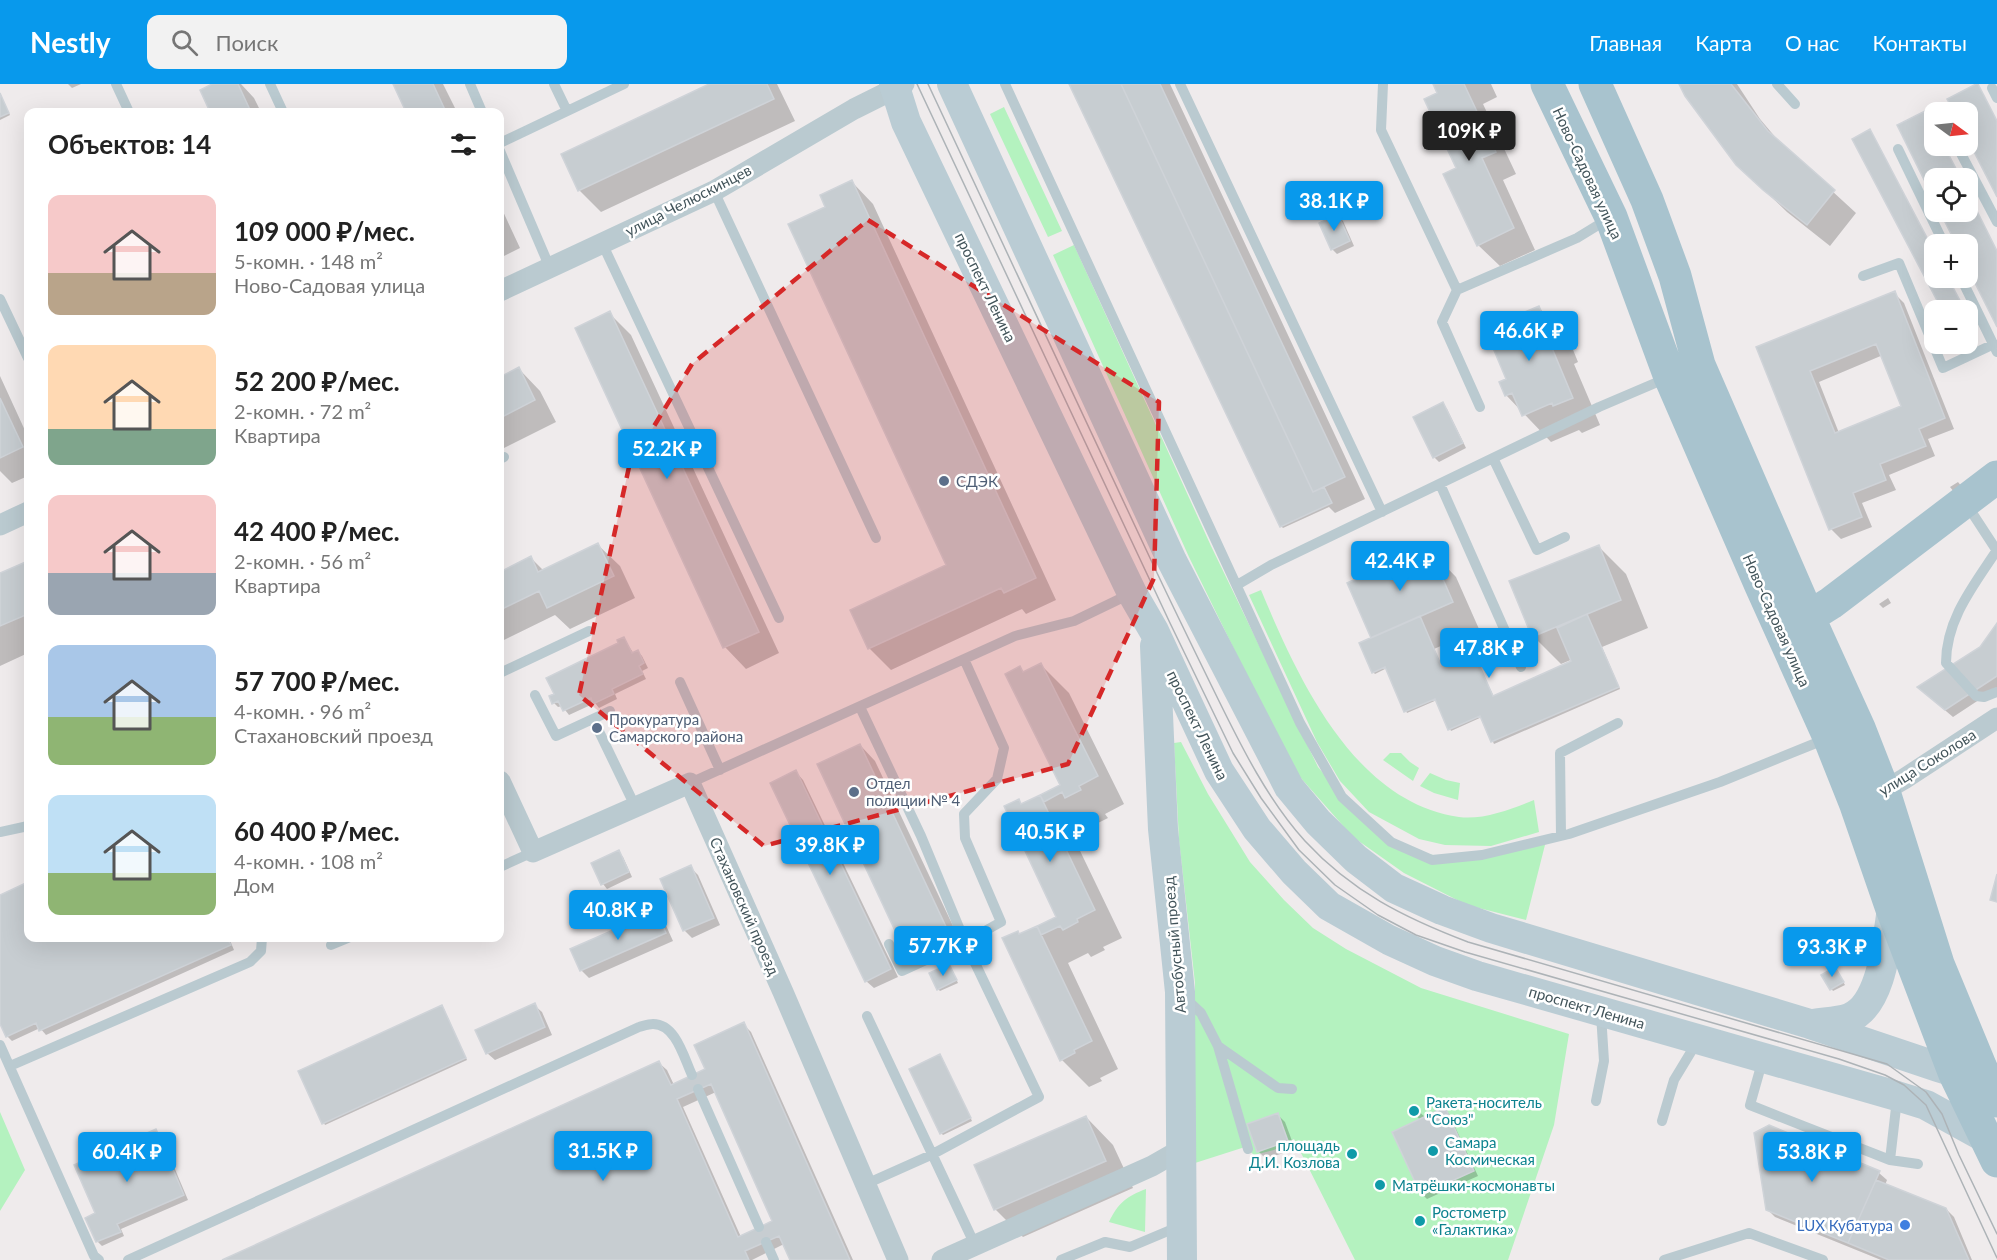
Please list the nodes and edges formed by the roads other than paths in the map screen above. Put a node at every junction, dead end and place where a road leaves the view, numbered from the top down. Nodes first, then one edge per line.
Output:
1 (116, 84) edge
2 (270, 84) edge
3 (470, 84) edge
4 (555, 84) edge
5 (624, 84) edge
6 (952, 84) edge
7 (1005, 84) edge
8 (1180, 84) edge
9 (1383, 84) edge
10 (1547, 84) edge
11 (1595, 84) edge
12 (1777, 84) edge
13 (898, 85) edge
14 (1795, 104) dead end
15 (127, 108) edge
16 (281, 108) edge
17 (480, 108) edge
18 (567, 111) junction
19 (504, 141) edge
20 (1898, 149) dead end
21 (1963, 156) edge
22 (504, 160) edge
23 (714, 190) junction
24 (1611, 218) junction
25 (1997, 222) edge
26 (1939, 234) edge
27 (602, 243) junction
28 (550, 268) junction
29 (1675, 276) junction
30 (1863, 276) dead end
31 (1637, 286) junction
32 (1966, 288) edge
33 (504, 289) edge
34 (1457, 290) junction
35 (0, 299) edge
36 (1995, 348) edge
37 (24, 350) edge
38 (1666, 366) junction
39 (1480, 407) dead end
40 (1493, 458) junction
41 (1997, 477) edge
42 (1440, 484) junction
43 (1965, 502) junction
44 (1382, 512) junction
45 (24, 514) edge
46 (0, 525) edge
47 (1565, 537) dead end
48 (876, 538) dead end
49 (1997, 551) edge
50 (1237, 585) junction
51 (1132, 592) junction
52 (779, 618) dead end
53 (1796, 626) junction
54 (589, 631) dead end
55 (1154, 631) junction
56 (964, 659) junction
57 (1521, 667) dead end
58 (504, 671) edge
59 (680, 682) dead end
60 (1997, 692) edge
61 (536, 695) dead end
62 (860, 707) junction
63 (610, 711) dead end
64 (1997, 718) edge
65 (593, 719) junction
66 (1618, 723) dead end
67 (1829, 737) junction
68 (720, 770) junction
69 (690, 783) junction
70 (504, 790) edge
71 (1870, 798) junction
72 (634, 807) junction
73 (24, 827) edge
74 (0, 832) edge
75 (1561, 836) junction
76 (533, 852) junction
77 (504, 865) edge
78 (1892, 909) junction
79 (262, 942) edge
80 (338, 942) edge
81 (965, 942) junction
82 (889, 944) dead end
83 (331, 945) dead end
84 (1180, 992) junction
85 (1601, 1010) junction
86 (867, 1016) dead end
87 (1810, 1024) junction
88 (1699, 1039) junction
89 (0, 1045) edge
90 (1218, 1046) junction
91 (1764, 1058) junction
92 (10, 1065) junction
93 (1968, 1070) junction
94 (692, 1075) dead end
95 (699, 1089) dead end
96 (1292, 1089) dead end
97 (1897, 1096) junction
98 (1596, 1101) dead end
99 (1997, 1101) edge
100 (1662, 1121) dead end
101 (1248, 1149) dead end
102 (1992, 1149) edge
103 (1180, 1150) junction
104 (931, 1155) junction
105 (1890, 1160) junction
106 (1918, 1164) dead end
107 (866, 1184) junction
108 (1183, 1224) junction
109 (759, 1227) dead end
110 (766, 1242) dead end
111 (975, 1245) junction
112 (93, 1259) edge
113 (128, 1260) edge
114 (774, 1260) edge
115 (898, 1260) edge
116 (942, 1260) edge
117 (1061, 1260) edge
118 (1182, 1260) edge
119 (1664, 1260) edge
120 (1823, 1260) edge

1 - 15 lane
2 - 16 lane
3 - 17 lane
4 - 18 lane
5 - 18 lane
6 - 87 main road
7 - 50 lane
8 - 44 lane
9 - 34 lane
10 - 24 main road, Ново-Садовая улица
11 - 29 main road, Ново-Садовая улица
12 - 14 lane
13 - 23 street, улица Челюскинцев
13 - 51 main road, проспект Ленина
18 - 19 lane
20 - 26 lane
21 - 25 lane
22 - 28 lane
23 - 27 street, улица Челюскинцев
23 - 48 lane
24 - 31 main road, Ново-Садовая улица
24 - 34 lane
27 - 28 street, улица Челюскинцев
27 - 52 lane
28 - 33 street, улица Челюскинцев
29 - 31 main road
29 - 53 main road, Ново-Садовая улица
30 - 36 lane
31 - 38 main road, Ново-Садовая улица
32 - 36 lane
34 - 39 lane
35 - 37 lane
38 - 40 lane
38 - 53 main road, Ново-Садовая улица
40 - 42 lane
40 - 47 lane
41 - 43 main road
42 - 44 lane
42 - 57 lane
43 - 49 lane
43 - 53 main road
44 - 50 lane
45 - 46 street
49 - 60 lane
50 - 75 lane
51 - 55 main road, проспект Ленина
51 - 56 lane
53 - 67 main road, Ново-Садовая улица
53 - 71 main road, Ново-Садовая улица
54 - 58 lane
55 - 84 main road, Автобусный проезд
55 - 85 main road, проспект Ленина
56 - 62 lane
56 - 81 lane
59 - 68 lane
61 - 65 lane
62 - 68 lane
62 - 81 lane
63 - 65 lane
64 - 71 street, улица Соколова
65 - 72 lane
66 - 75 lane
67 - 71 main road, Ново-Садовая улица
67 - 75 lane
68 - 69 lane
69 - 72 street
69 - 107 street, Стахановский проезд
70 - 76 street
71 - 78 main road, Ново-Садовая улица
71 - 93 main road, Ново-Садовая улица
72 - 76 street
73 - 74 lane
76 - 77 lane
78 - 87 main road
78 - 93 main road, Ново-Садовая улица
79 - 92 lane
80 - 83 lane
81 - 82 lane
81 - 104 lane
84 - 90 lane
84 - 103 main road, Автобусный проезд
85 - 88 main road, проспект Ленина
85 - 98 lane
86 - 104 lane
87 - 93 main road
88 - 91 main road, проспект Ленина
88 - 100 lane
89 - 92 lane
90 - 96 lane
90 - 101 lane
91 - 97 main road, проспект Ленина
91 - 105 lane
92 - 112 lane
93 - 99 main road, Ново-Садовая улица
93 - 102 main road, Ново-Садовая улица
94 - 113 lane
95 - 109 lane
97 - 102 main road, проспект Ленина
97 - 105 lane
103 - 108 main road, Автобусный проезд
103 - 111 street
104 - 107 lane
104 - 111 lane
105 - 106 lane
107 - 115 street, Стахановский проезд
108 - 117 lane
108 - 118 main road, Автобусный проезд
110 - 114 lane
111 - 116 street
119 - 120 lane

